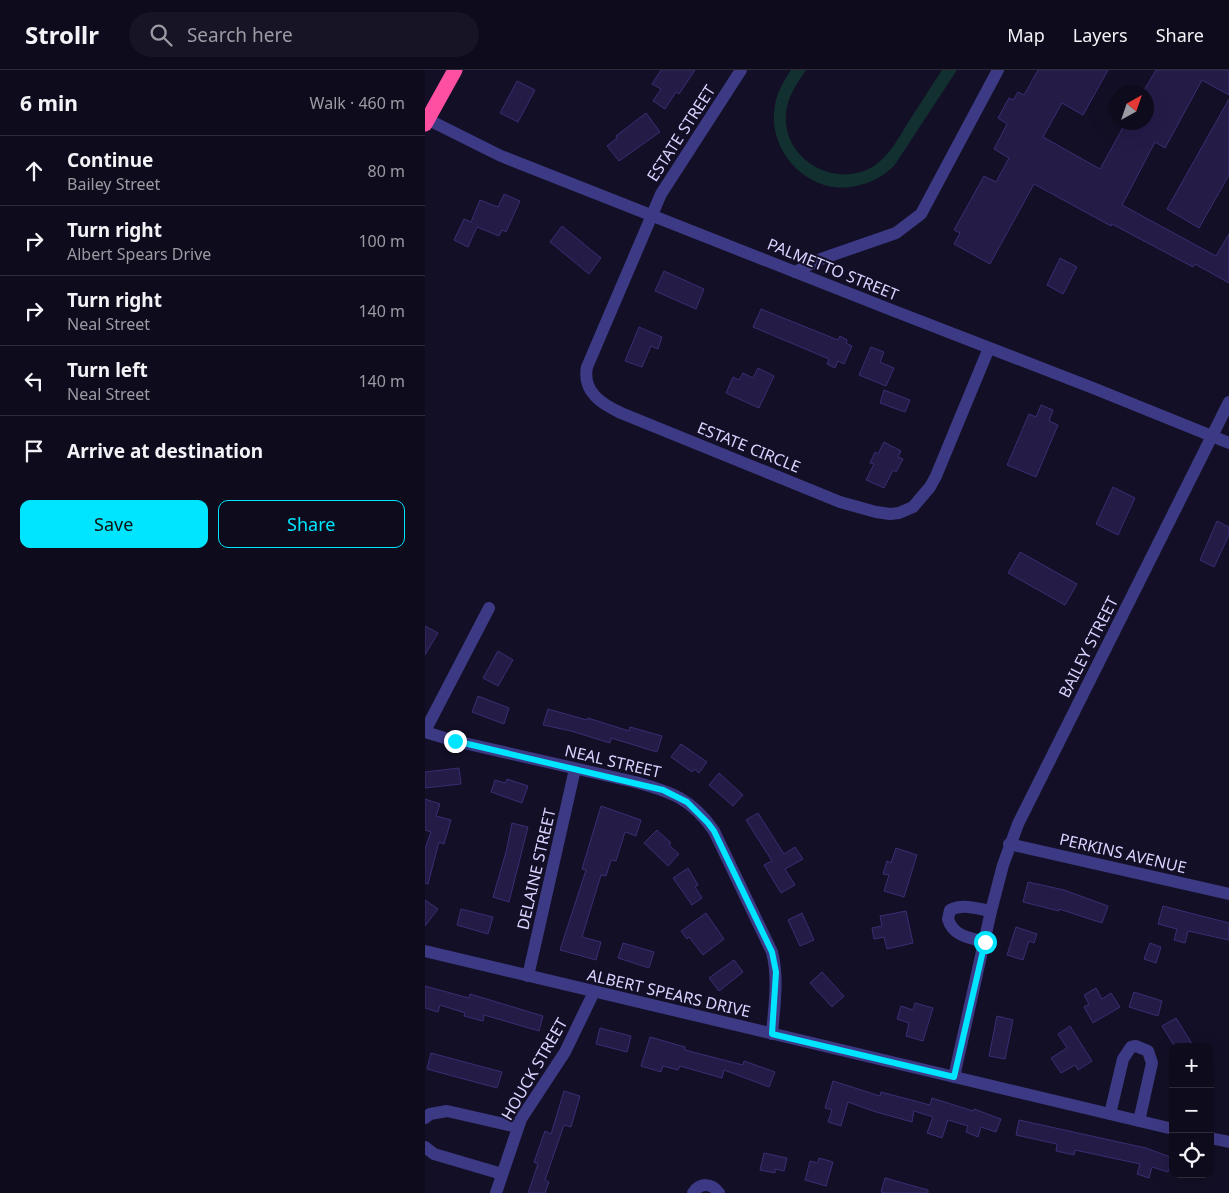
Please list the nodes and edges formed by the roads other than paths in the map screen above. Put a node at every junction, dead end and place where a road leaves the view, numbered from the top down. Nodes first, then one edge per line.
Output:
1 (455, 70) edge
2 (741, 70) edge
3 (998, 70) edge
4 (426, 121) edge
5 (651, 215) junction
6 (795, 272) junction
7 (989, 348) junction
8 (1229, 402) edge
9 (1212, 436) junction
10 (1229, 443) edge
11 (489, 608) dead end
12 (425, 732) edge
13 (575, 769) junction
14 (1009, 844) junction
15 (1229, 894) edge
16 (991, 911) junction
17 (985, 942) junction
18 (425, 951) edge
19 (528, 976) junction
20 (594, 992) junction
21 (772, 1034) junction
22 (954, 1077) junction
23 (1110, 1114) junction
24 (425, 1118) edge
25 (1139, 1121) junction
26 (517, 1127) junction
27 (1169, 1128) edge
28 (1214, 1139) edge
29 (1229, 1142) edge
30 (425, 1147) edge
31 (502, 1174) junction
32 (496, 1193) edge
33 (693, 1193) edge
34 (719, 1193) edge

1 - 4 highway
2 - 5 street, ESTATE STREET
3 - 6 street
4 - 5 street, PALMETTO STREET
5 - 6 street, PALMETTO STREET
5 - 7 street, ESTATE CIRCLE
6 - 7 street, PALMETTO STREET
7 - 9 street, PALMETTO STREET
8 - 9 street, BAILEY STREET
9 - 10 street, PALMETTO STREET
9 - 14 street, BAILEY STREET
11 - 12 street
12 - 13 street, NEAL STREET
13 - 19 street, DELAINE STREET
13 - 21 street, NEAL STREET
14 - 15 street, PERKINS AVENUE
14 - 16 street, BAILEY STREET
16 - 17 street, BAILEY STREET
16 - 17 street
17 - 22 street, BAILEY STREET
18 - 19 street, ALBERT SPEARS DRIVE
19 - 20 street, ALBERT SPEARS DRIVE
20 - 21 street, ALBERT SPEARS DRIVE
20 - 26 street, HOUCK STREET
21 - 22 street, ALBERT SPEARS DRIVE
22 - 23 street, ALBERT SPEARS DRIVE
23 - 25 street, ALBERT SPEARS DRIVE
23 - 25 street
24 - 26 street
25 - 27 street, ALBERT SPEARS DRIVE
26 - 31 street, HOUCK STREET
28 - 29 street
30 - 31 street
31 - 32 street, HOUCK STREET
33 - 34 street

